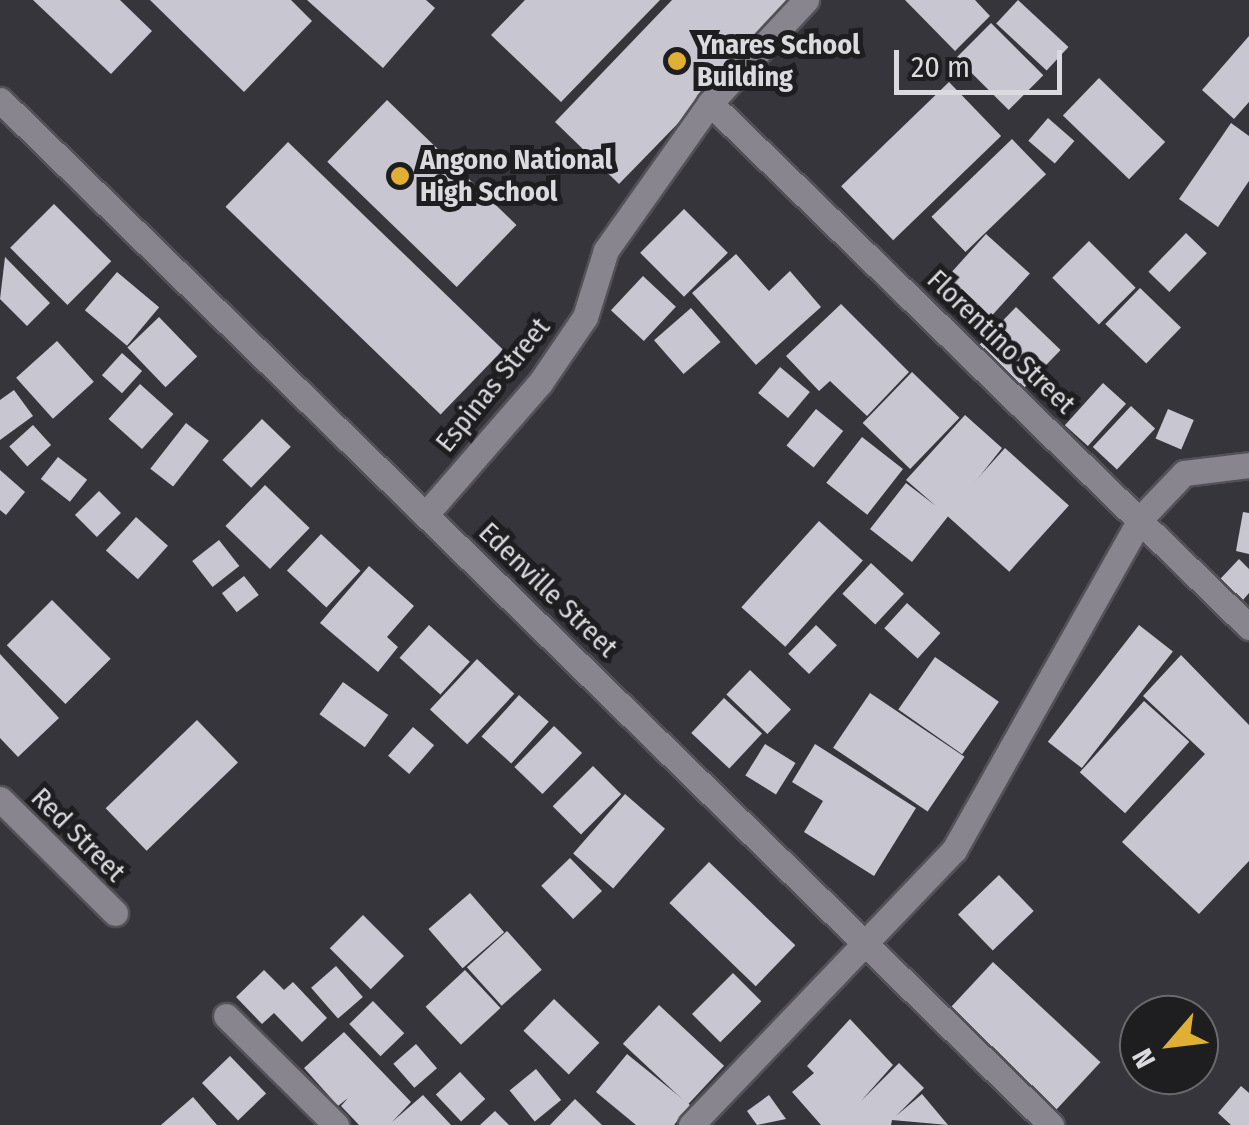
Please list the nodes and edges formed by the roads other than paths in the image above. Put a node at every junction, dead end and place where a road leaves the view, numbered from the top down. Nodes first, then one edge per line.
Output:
1 (806, 0) edge
2 (0, 100) edge
3 (710, 103) junction
4 (1249, 466) edge
5 (426, 514) junction
6 (1141, 518) junction
7 (1249, 627) edge
8 (0, 800) edge
9 (115, 913) dead end
10 (868, 944) junction
11 (226, 1016) dead end
12 (336, 1125) edge
13 (691, 1125) edge
14 (1051, 1125) edge

1 - 3 street, Espinas Street
2 - 5 street, Edenville Street
3 - 5 street, Espinas Street
3 - 6 street, Florentino Street
4 - 6 street
5 - 10 street, Edenville Street
6 - 7 street, Florentino Street
6 - 10 street
8 - 9 street, Red Street
10 - 13 street
10 - 14 street, Edenville Street
11 - 12 street

